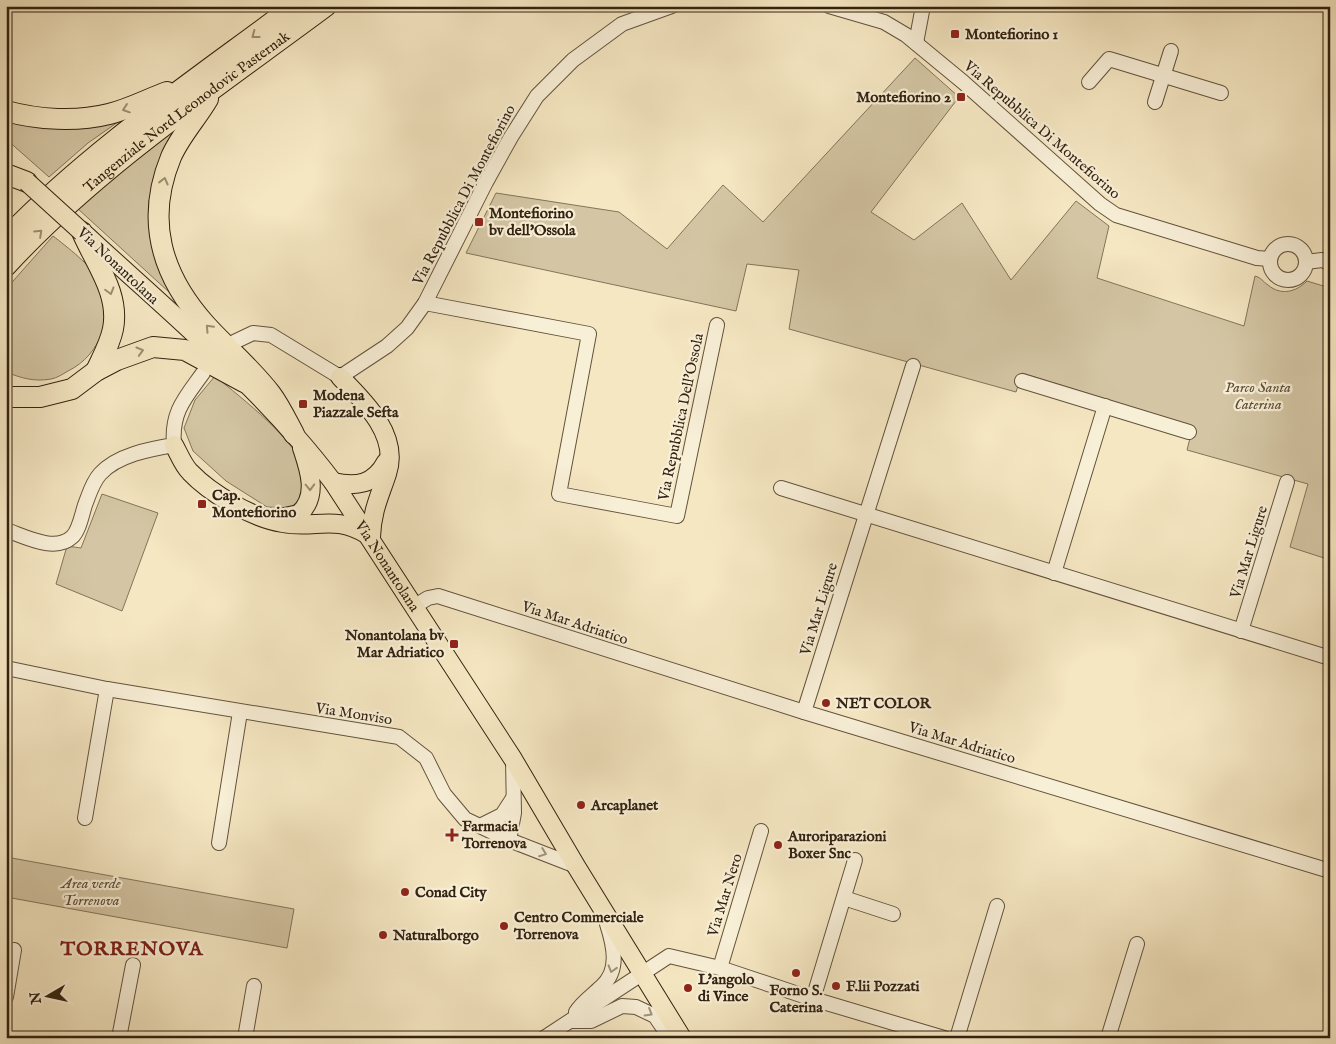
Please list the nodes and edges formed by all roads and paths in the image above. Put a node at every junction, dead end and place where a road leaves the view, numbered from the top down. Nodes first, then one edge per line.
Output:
1 (294, 6) edge
2 (326, 6) edge
3 (672, 6) edge
4 (829, 6) edge
5 (923, 6) edge
6 (916, 43) junction
7 (1171, 51) dead end
8 (1164, 75) junction
9 (1089, 82) dead end
10 (188, 85) junction
11 (214, 88) junction
12 (1220, 93) dead end
13 (1156, 102) dead end
14 (6, 112) edge
15 (6, 163) edge
16 (6, 174) edge
17 (27, 182) junction
18 (82, 232) junction
19 (6, 238) edge
20 (1270, 259) junction
21 (1306, 262) junction
22 (1330, 263) edge
23 (6, 266) edge
24 (425, 303) junction
25 (717, 324) dead end
26 (230, 344) dead end
27 (913, 366) dead end
28 (96, 371) junction
29 (203, 373) dead end
30 (340, 377) junction
31 (1022, 381) dead end
32 (244, 382) junction
33 (12, 393) edge
34 (1105, 406) junction
35 (1189, 432) dead end
36 (297, 437) junction
37 (174, 445) junction
38 (390, 449) junction
39 (333, 482) junction
40 (1287, 482) dead end
41 (781, 488) dead end
42 (866, 515) junction
43 (271, 520) junction
44 (6, 530) edge
45 (371, 537) junction
46 (1054, 573) junction
47 (415, 606) junction
48 (1242, 631) junction
49 (1330, 658) edge
50 (6, 668) edge
51 (107, 689) junction
52 (240, 712) junction
53 (804, 712) junction
54 (512, 759) junction
55 (513, 798) junction
56 (85, 818) dead end
57 (480, 826) junction
58 (761, 831) dead end
59 (509, 840) junction
60 (219, 843) dead end
61 (855, 860) dead end
62 (576, 866) junction
63 (1330, 872) edge
64 (844, 898) junction
65 (601, 906) junction
66 (997, 906) dead end
67 (893, 914) dead end
68 (1137, 944) dead end
69 (14, 950) dead end
70 (133, 965) dead end
71 (720, 968) junction
72 (642, 973) junction
73 (254, 986) dead end
74 (6, 997) edge
75 (813, 999) junction
76 (570, 1021) junction
77 (119, 1038) edge
78 (245, 1038) edge
79 (544, 1038) edge
80 (670, 1038) edge
81 (682, 1038) edge
82 (944, 1038) edge
83 (957, 1038) edge
84 (1108, 1038) edge

1 -> 10 highway, Tangenziale Nord Leonodovic Pasternak
2 - 11 highway, Tangenziale Nord Leonodovic Pasternak
3 - 24 street, Via Repubblica Di Montefiorino
4 - 6 street, Via Repubblica Di Montefiorino
5 - 6 street
6 - 20 street, Via Repubblica Di Montefiorino
7 - 8 street
8 - 9 street
8 - 12 street
8 - 13 street
10 -> 14 highway
10 - 19 highway, Tangenziale Nord Leonodovic Pasternak
23 -> 11 highway, Tangenziale Nord Leonodovic Pasternak
36 -> 11 highway
15 - 17 main road, Via Nonantolana
16 - 17 highway
17 - 18 main road, Via Nonantolana, bridge
18 -> 28 highway
18 - 32 main road, Via Nonantolana
20 - 21 street
20 - 21 street
21 - 22 street
24 - 25 street, Via Repubblica Dell'Ossola
24 - 30 street, Via Repubblica Di Montefiorino
26 - 30 street
27 - 42 street, Via Mar Ligure
28 -> 32 highway
28 - 33 highway
29 - 37 street
30 - 38 main road
31 - 34 street
32 - 36 main road, Via Nonantolana
34 - 35 street
34 - 46 street
36 - 39 main road, Via Nonantolana
36 -> 43 main road
37 - 43 main road
37 - 44 street
38 - 39 main road
38 - 45 main road
39 - 45 main road, Via Nonantolana
40 - 48 street, Via Mar Ligure
41 - 42 street
42 - 46 street
42 - 53 street, Via Mar Ligure
43 - 45 main road
45 - 47 main road, Via Nonantolana
46 - 48 street
47 - 53 street, Via Mar Adriatico
47 - 54 main road, Via Nonantolana
48 - 49 street
50 - 51 street, Via Monviso
51 - 52 street, Via Monviso
51 - 56 street
52 - 57 street, Via Monviso
52 - 60 street
53 - 63 street, Via Mar Adriatico
54 - 55 street
54 - 62 main road, Via Nonantolana
55 - 57 street
55 - 59 street
57 - 59 street, Via Monviso
58 - 71 street, Via Mar Nero
59 -> 62 street, Via Monviso
61 - 64 street
62 - 65 main road, Via Nonantolana
64 - 67 street
64 - 75 street
65 - 72 main road, Via Nonantolana
65 -> 76 street
66 - 83 street
68 - 84 street
69 - 74 street
70 - 77 street
71 - 72 street
71 - 75 street
72 - 76 street
72 - 81 main road, Via Nonantolana
73 - 78 street
75 - 82 street
76 - 79 street
76 -> 80 street

